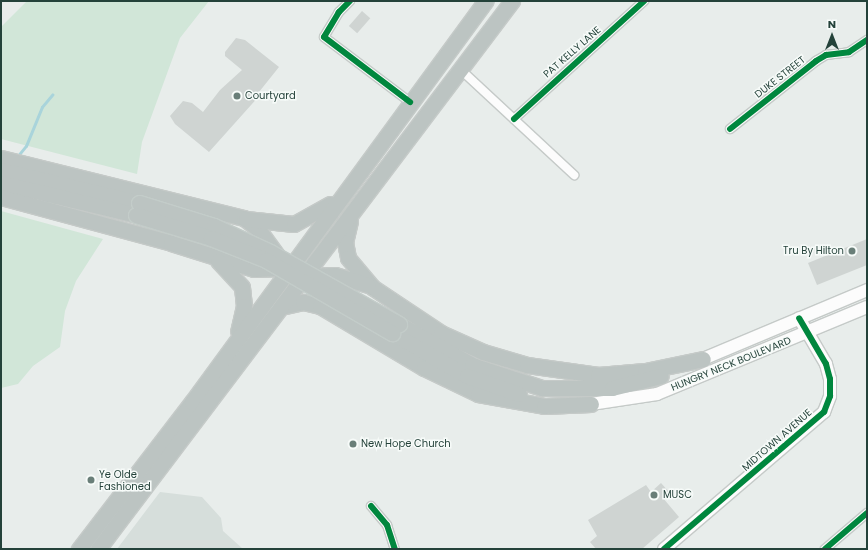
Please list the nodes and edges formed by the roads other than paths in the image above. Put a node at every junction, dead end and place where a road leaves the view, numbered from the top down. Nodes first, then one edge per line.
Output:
1 (350, 1) edge
2 (485, 1) edge
3 (512, 1) edge
4 (644, 1) edge
5 (867, 40) edge
6 (460, 69) junction
7 (410, 102) junction
8 (514, 118) junction
9 (730, 128) dead end
10 (1, 158) edge
11 (1, 170) edge
12 (574, 175) dead end
13 (1, 183) edge
14 (340, 196) junction
15 (1, 197) edge
16 (138, 209) junction
17 (352, 212) junction
18 (244, 218) junction
19 (213, 257) junction
20 (288, 268) junction
21 (305, 276) junction
22 (372, 287) junction
23 (867, 290) edge
24 (281, 307) junction
25 (867, 307) edge
26 (330, 311) junction
27 (799, 318) junction
28 (395, 328) junction
29 (808, 333) junction
30 (236, 337) junction
31 (703, 359) junction
32 (591, 404) junction
33 (371, 506) dead end
34 (867, 513) edge
35 (79, 549) edge
36 (98, 549) edge
37 (395, 549) edge
38 (664, 549) edge
39 (825, 549) edge

1 - 7 street
2 - 7 highway
3 - 6 highway
4 - 8 street, PAT KELLY LANE
5 - 9 street, DUKE STREET
6 - 8 street
6 - 17 highway
7 - 14 highway
8 - 12 street
10 - 18 highway
11 - 16 highway
13 - 16 highway
14 - 18 highway
14 - 20 highway
15 - 19 highway
16 - 28 highway, bridge
17 - 21 highway
17 - 22 highway
18 - 20 highway
19 - 20 highway
19 - 30 highway
20 - 21 highway
20 - 30 highway
21 - 22 highway
21 - 24 highway
21 - 26 highway
22 - 31 highway
23 - 27 main road, HUNGRY NECK BOULEVARD
24 - 26 highway
24 - 36 highway
25 - 29 main road, HUNGRY NECK BOULEVARD
26 - 32 highway
27 - 29 main road, MIDTOWN AVENUE
27 - 31 main road, HUNGRY NECK BOULEVARD
28 - 31 highway
28 - 32 highway
29 - 32 main road, HUNGRY NECK BOULEVARD
29 - 38 main road, MIDTOWN AVENUE
30 - 35 highway
33 - 37 street
34 - 39 street

